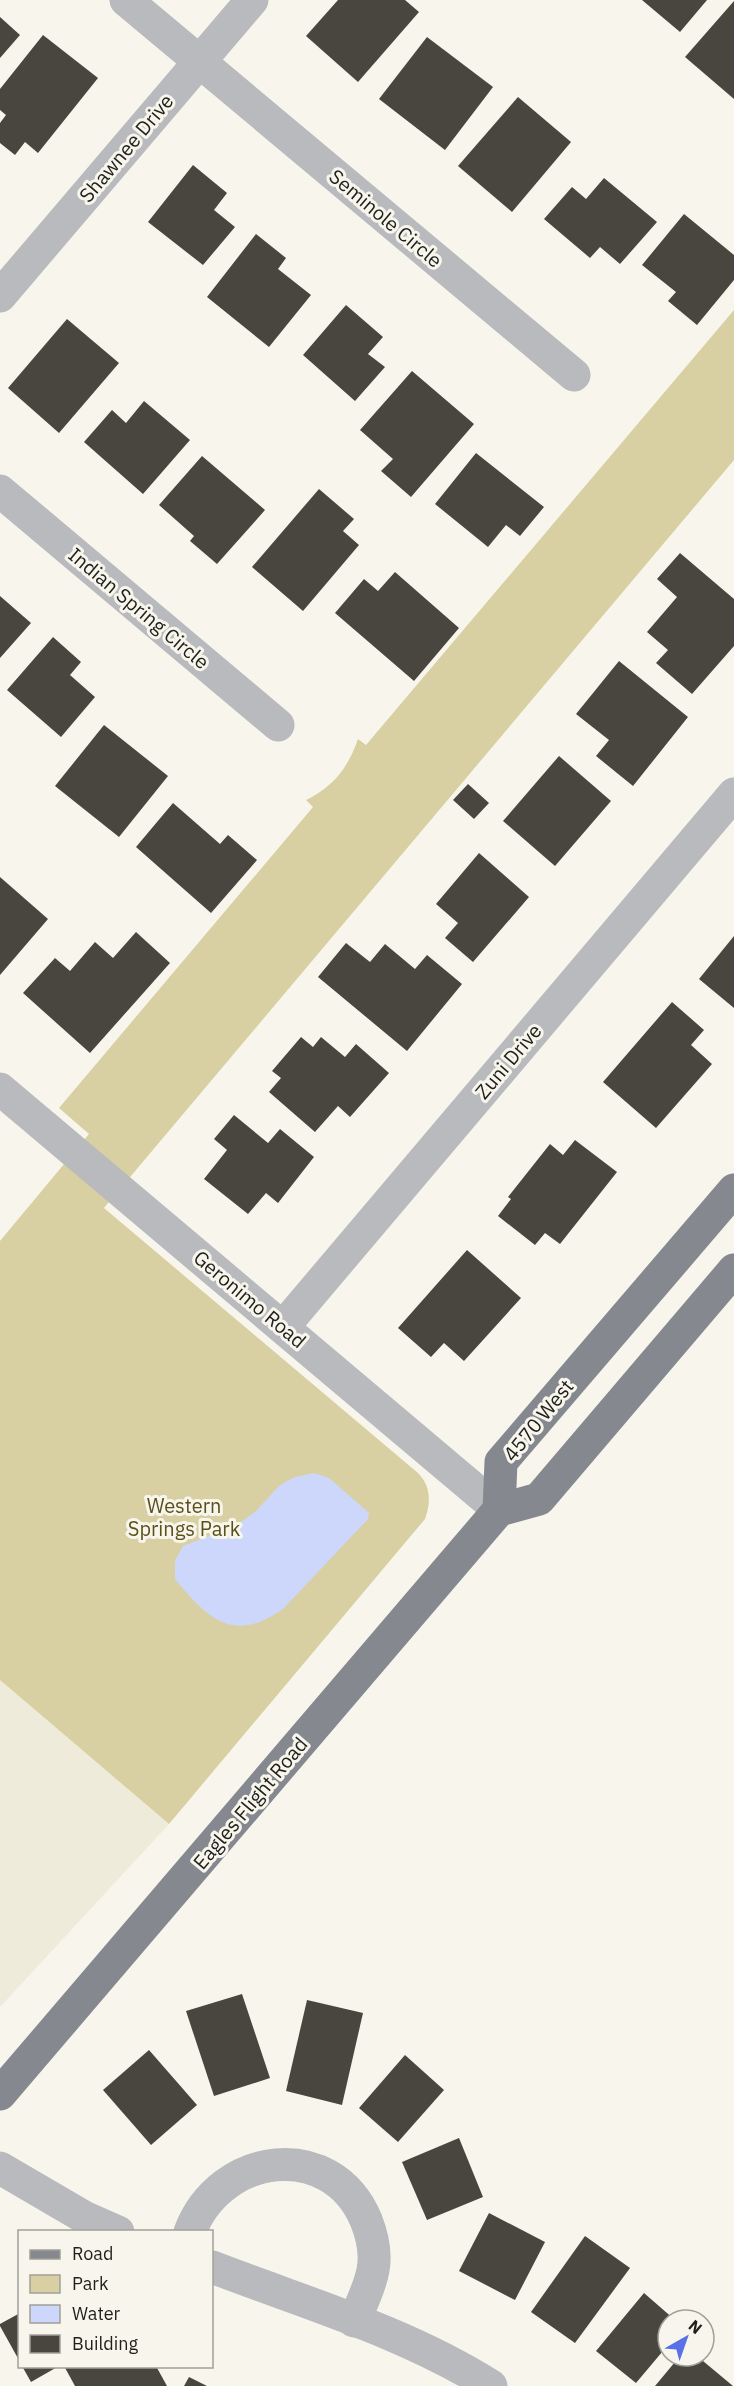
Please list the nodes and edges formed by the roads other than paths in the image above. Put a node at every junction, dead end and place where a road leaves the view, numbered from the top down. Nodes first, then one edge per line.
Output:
1 (126, 0) edge
2 (252, 0) edge
3 (199, 61) junction
4 (0, 296) edge
5 (574, 375) dead end
6 (0, 491) edge
7 (278, 725) dead end
8 (734, 794) edge
9 (0, 1089) edge
10 (734, 1190) edge
11 (734, 1270) edge
12 (283, 1327) junction
13 (498, 1510) junction
14 (0, 2094) edge
15 (0, 2168) edge
16 (113, 2230) edge
17 (191, 2230) edge
18 (213, 2267) edge
19 (354, 2321) junction
20 (491, 2386) edge

1 - 3 street, Seminole Circle
2 - 3 street, Shawnee Drive
3 - 4 street, Shawnee Drive
3 - 5 street, Seminole Circle
6 - 7 street, Indian Spring Circle
8 - 12 street, Zuni Drive
9 - 12 street, Geronimo Road
10 - 13 main road, 4570 West
11 - 13 main road
12 - 13 street, Geronimo Road
13 - 14 main road, Eagles Flight Road
15 - 16 street
17 - 19 street
18 - 19 street
19 - 20 street

